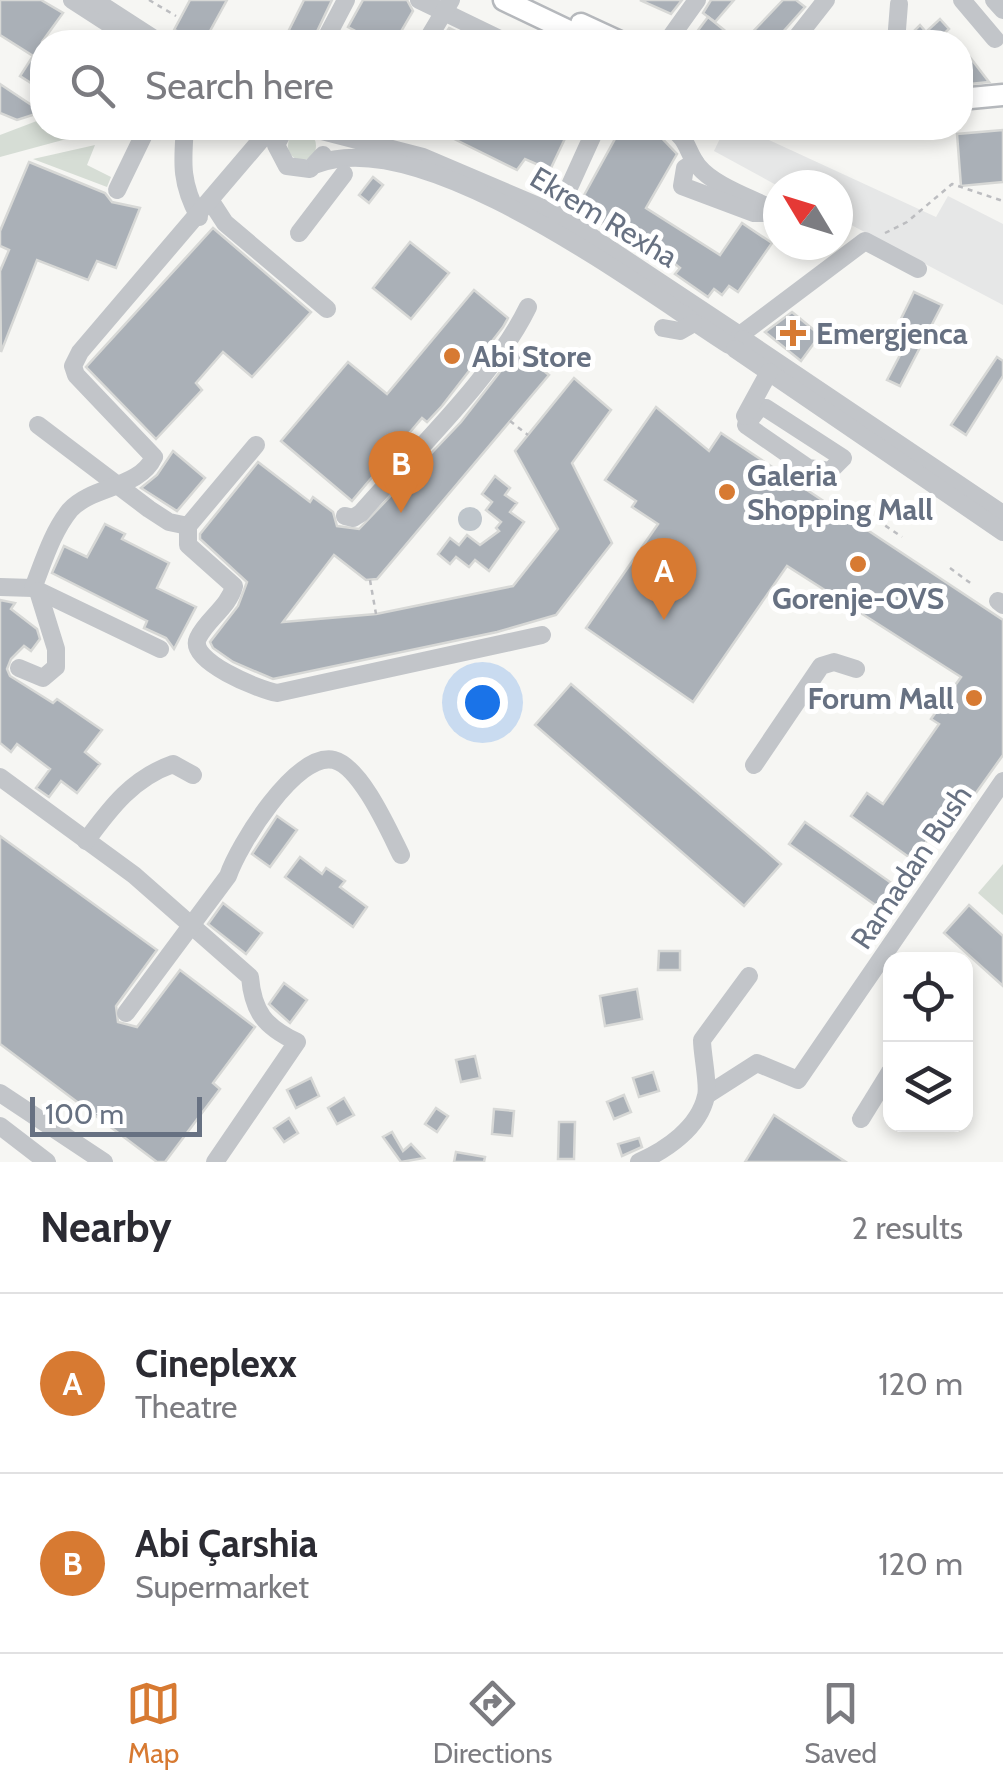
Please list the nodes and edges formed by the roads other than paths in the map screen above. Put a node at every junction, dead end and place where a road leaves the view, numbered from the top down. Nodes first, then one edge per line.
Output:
1 (72, 0) edge
2 (346, 0) edge
3 (419, 0) edge
4 (504, 0) edge
5 (533, 0) edge
6 (698, 0) edge
7 (826, 0) edge
8 (994, 0) edge
9 (965, 1) edge
10 (107, 3) edge
11 (899, 4) dead end
12 (447, 7) edge
13 (1003, 10) edge
14 (118, 30) edge
15 (143, 30) edge
16 (330, 30) edge
17 (433, 30) edge
18 (486, 30) edge
19 (567, 30) edge
20 (595, 30) edge
21 (676, 30) edge
22 (802, 30) edge
23 (897, 30) edge
24 (995, 40) dead end
25 (1003, 95) edge
26 (973, 98) edge
27 (1003, 109) edge
28 (973, 111) edge
29 (142, 140) edge
30 (183, 140) edge
31 (264, 140) edge
32 (269, 140) edge
33 (323, 140) edge
34 (388, 140) edge
35 (591, 140) edge
36 (686, 140) edge
37 (317, 164) junction
38 (344, 174) dead end
39 (117, 190) dead end
40 (763, 204) edge
41 (205, 210) junction
42 (558, 214) junction
43 (299, 233) dead end
44 (853, 245) edge
45 (827, 260) edge
46 (918, 269) dead end
47 (528, 307) dead end
48 (327, 309) dead end
49 (694, 323) junction
50 (663, 328) dead end
51 (737, 341) junction
52 (769, 372) junction
53 (746, 425) junction
54 (38, 426) dead end
55 (860, 432) junction
56 (256, 445) dead end
57 (843, 458) junction
58 (116, 484) junction
59 (1003, 514) edge
60 (345, 516) dead end
61 (188, 526) junction
62 (1003, 532) edge
63 (0, 587) edge
64 (36, 590) junction
65 (542, 635) dead end
66 (160, 650) dead end
67 (19, 668) dead end
68 (856, 669) dead end
69 (754, 766) dead end
70 (193, 775) dead end
71 (0, 777) edge
72 (1003, 781) edge
73 (86, 840) junction
74 (401, 855) dead end
75 (190, 928) junction
76 (750, 976) dead end
77 (126, 1013) dead end
78 (883, 1084) edge
79 (0, 1093) edge
80 (707, 1095) junction
81 (862, 1119) dead end
82 (0, 1126) edge
83 (48, 1162) edge
84 (104, 1162) edge
85 (216, 1162) edge
86 (639, 1162) edge

1 - 14 street
2 - 16 street
3 - 12 street
4 - 19 main road
5 - 20 main road
6 - 21 street
7 - 22 street
8 - 13 street
9 - 24 street
10 - 15 street
11 - 23 street
12 - 17 street
12 - 18 street
25 - 26 main road
27 - 28 main road
29 - 39 street
30 - 41 street
31 - 41 street
32 - 37 street, Ekrem Rexha
33 - 37 street, Ekrem Rexha
34 - 42 street, Ekrem Rexha
35 - 42 street
36 - 40 street
37 - 49 street, Ekrem Rexha
38 - 43 street
41 - 48 street
41 - 58 street
42 - 51 street, Ekrem Rexha
44 - 46 street
45 - 51 street
47 - 60 street
49 - 50 street
49 - 51 street, Ekrem Rexha
51 - 52 street, Ekrem Rexha
51 - 59 street, Ekrem Rexha
52 - 53 street
52 - 55 street, Ekrem Rexha
53 - 57 street
53 - 57 street
54 - 58 street
55 - 57 street
55 - 62 street, Ekrem Rexha
56 - 61 street
58 - 61 street
58 - 64 street
61 - 65 street
63 - 64 street
64 - 66 street
64 - 67 street
68 - 69 street
70 - 73 street
71 - 73 street
72 - 80 street, Ramadan Bush
73 - 75 street
74 - 75 street
75 - 77 street
75 - 85 street
76 - 80 street
78 - 81 street
79 - 84 street
80 - 86 street
82 - 83 street

